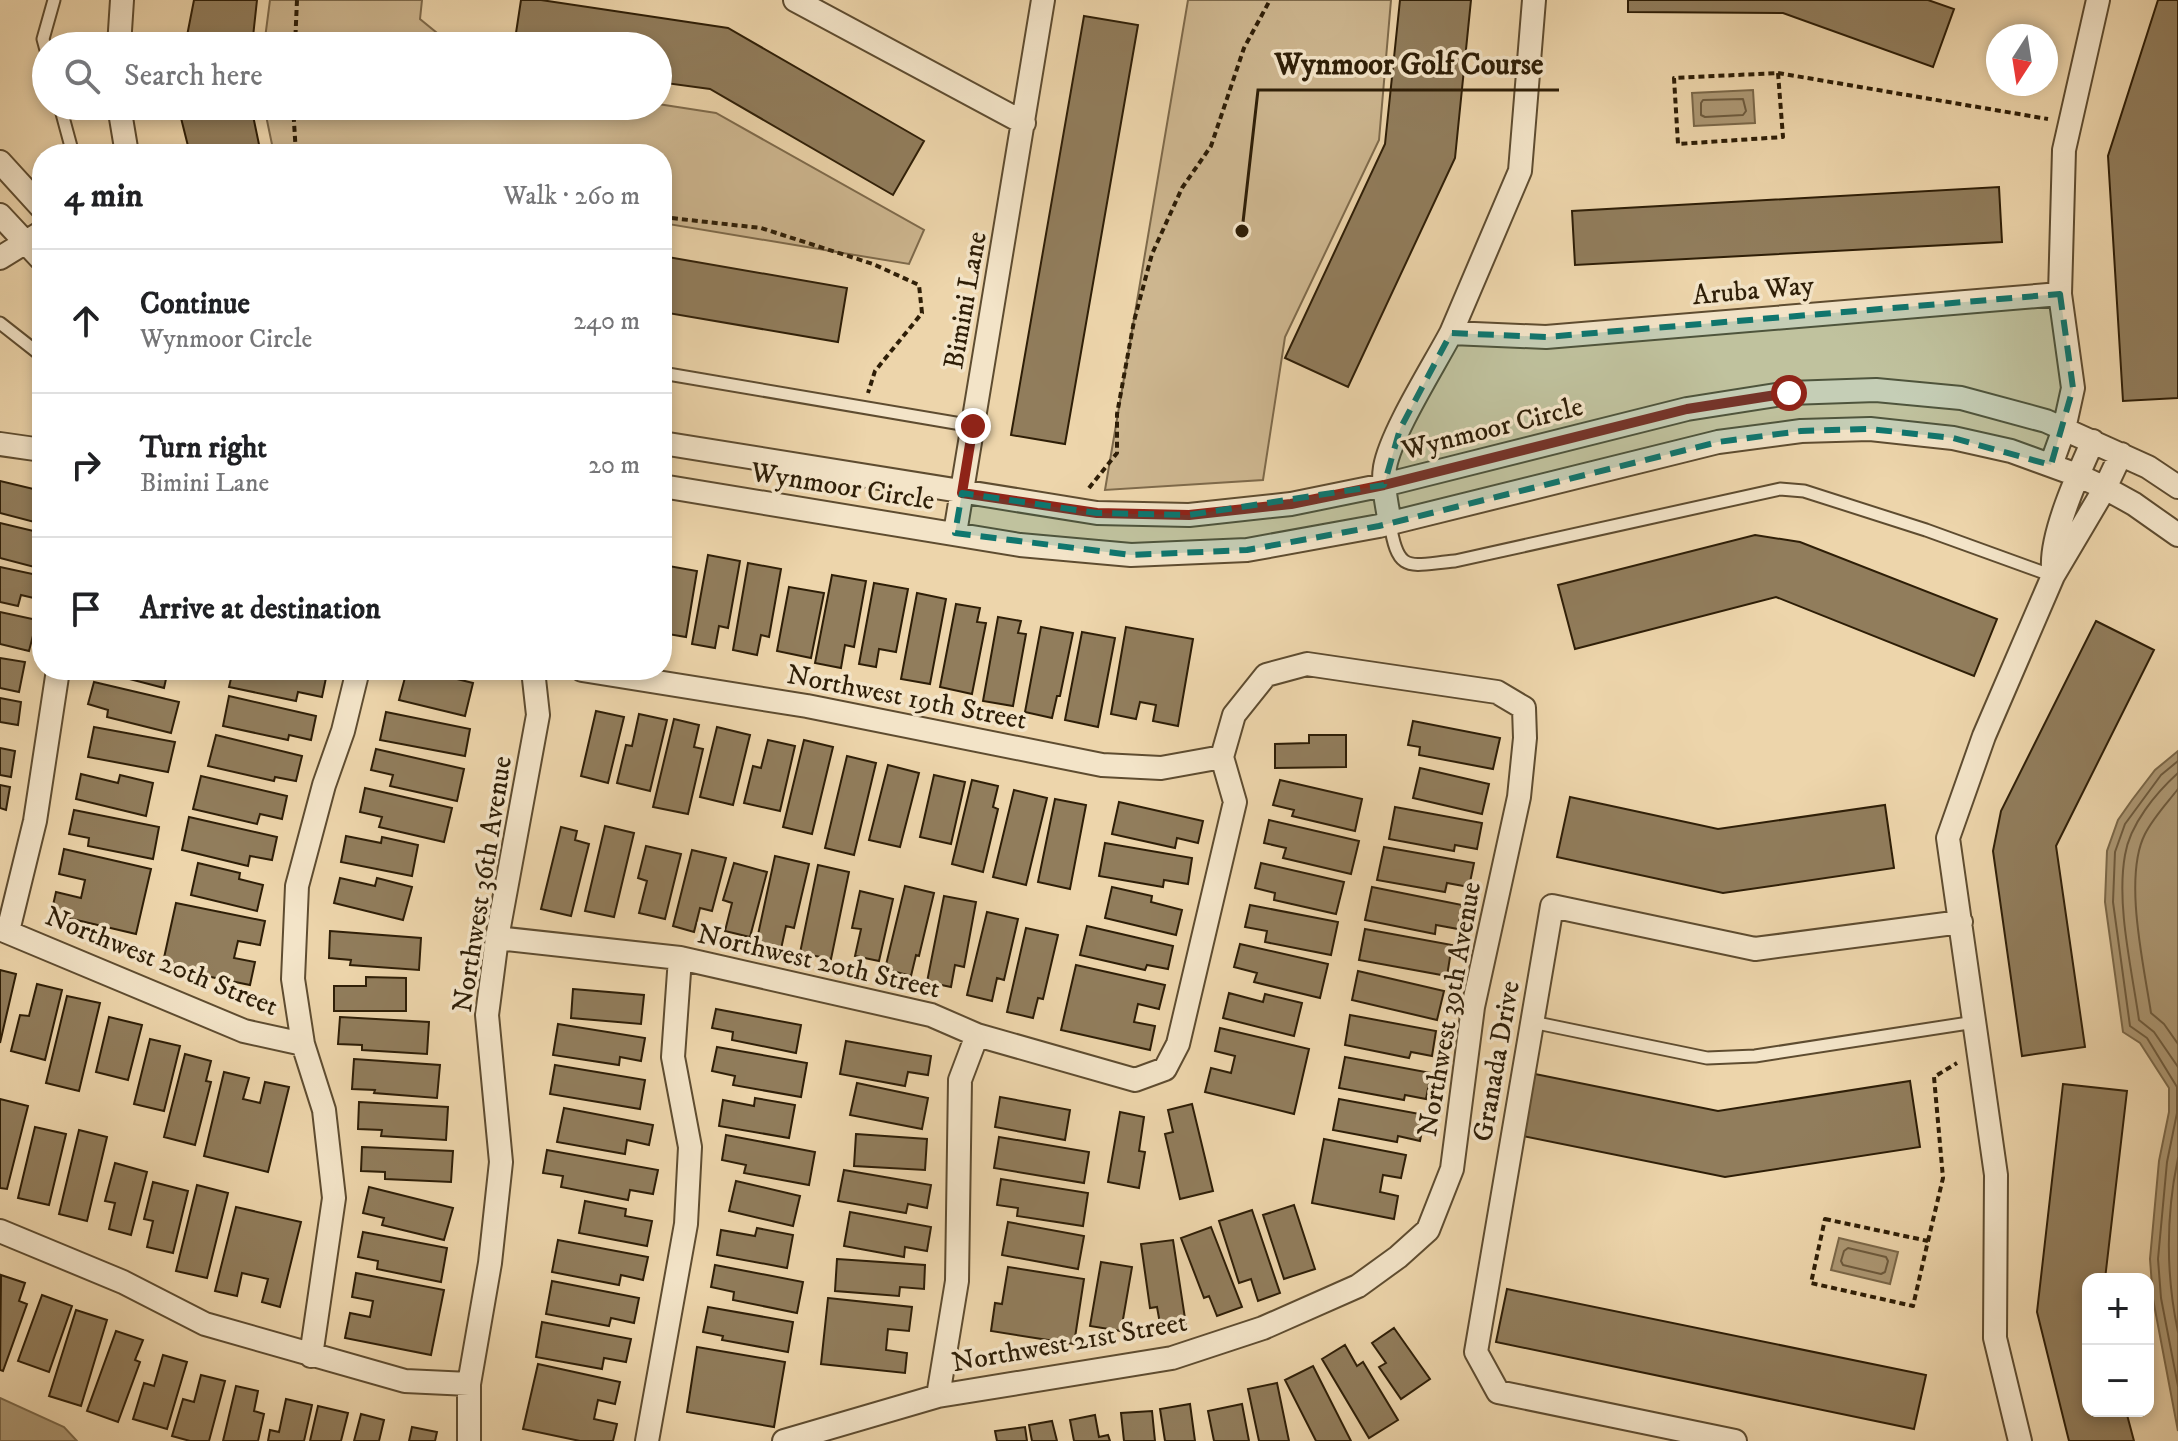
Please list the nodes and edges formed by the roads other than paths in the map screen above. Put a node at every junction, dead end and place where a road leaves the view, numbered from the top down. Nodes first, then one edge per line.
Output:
1 (54, 0) edge
2 (122, 0) edge
3 (795, 0) edge
4 (1043, 0) edge
5 (1534, 0) edge
6 (2098, 0) edge
7 (45, 32) edge
8 (120, 32) edge
9 (64, 120) edge
10 (121, 120) edge
11 (1024, 123) junction
12 (70, 144) edge
13 (125, 144) edge
14 (0, 162) edge
15 (32, 197) edge
16 (0, 215) edge
17 (32, 236) edge
18 (32, 238) edge
19 (0, 258) edge
20 (2060, 294) junction
21 (0, 323) edge
22 (1451, 333) junction
23 (32, 348) edge
24 (672, 375) edge
25 (973, 426) junction
26 (2064, 429) junction
27 (2093, 441) junction
28 (0, 444) edge
29 (672, 445) edge
30 (32, 449) edge
31 (2121, 454) junction
32 (2051, 465) junction
33 (2077, 475) junction
34 (1384, 485) junction
35 (2178, 487) edge
36 (672, 488) edge
37 (2105, 488) junction
38 (962, 493) junction
39 (1390, 523) junction
40 (955, 533) junction
41 (2178, 535) edge
42 (2053, 576) junction
43 (56, 680) edge
44 (356, 680) edge
45 (534, 680) edge
46 (644, 680) edge
47 (1222, 757) junction
48 (1961, 922) junction
49 (4, 930) edge
50 (497, 938) junction
51 (680, 958) junction
52 (1532, 1022) junction
53 (1976, 1022) junction
54 (977, 1035) junction
55 (303, 1044) junction
56 (0, 1231) edge
57 (1398, 1257) joint
58 (311, 1356) junction
59 (469, 1384) junction
60 (938, 1396) junction
61 (469, 1441) edge
62 (647, 1441) edge
63 (784, 1441) edge
64 (1735, 1441) edge
65 (2020, 1441) edge

1 - 7 lane
2 - 8 street
3 - 11 street
4 - 11 street, Bimini Lane
5 - 22 street
6 - 20 street
9 - 12 lane
10 - 13 street
11 - 25 street, Bimini Lane
14 - 15 street
16 - 17 street
18 - 19 street
20 - 22 street, Aruba Way
20 - 26 street
21 - 23 lane
22 - 34 street
24 - 25 lane
25 - 38 street, Bimini Lane
26 - 27 street, Wynmoor Circle
26 - 32 street
26 - 34 street, Wynmoor Circle
27 - 31 street, Wynmoor Circle
27 - 33 street
28 - 30 street
29 - 38 street, Wynmoor Circle
31 - 35 street, Wynmoor Circle
31 - 37 street
32 - 33 street, Wynmoor Circle
32 - 39 street, Wynmoor Circle
33 - 37 street, Wynmoor Circle
33 - 42 street
34 - 38 street, Wynmoor Circle
34 - 39 street
36 - 40 street, Wynmoor Circle
37 - 41 street, Wynmoor Circle
37 - 42 street
38 - 40 street, Bimini Lane
39 - 40 street, Wynmoor Circle
39 - 42 lane
42 - 48 street
43 - 49 street
44 - 55 street
45 - 50 street, Northwest 36th Avenue
46 - 47 street, Northwest 19th Street
47 - 54 street, Northwest 20th Street
47 - 57 street, Northwest 39th Avenue
48 - 52 street, Granada Drive
48 - 53 street
49 - 55 street, Northwest 20th Street
50 - 51 street, Northwest 20th Street
50 - 59 street, Northwest 36th Avenue
51 - 54 street, Northwest 20th Street
51 - 62 street
52 - 53 lane
52 - 64 street, Granada Drive
53 - 65 street
54 - 60 street
55 - 58 street
56 - 58 street
57 - 60 street, Northwest 21st Street
58 - 59 street
59 - 61 street, Northwest 36th Avenue
60 - 63 street, Northwest 21st Street

